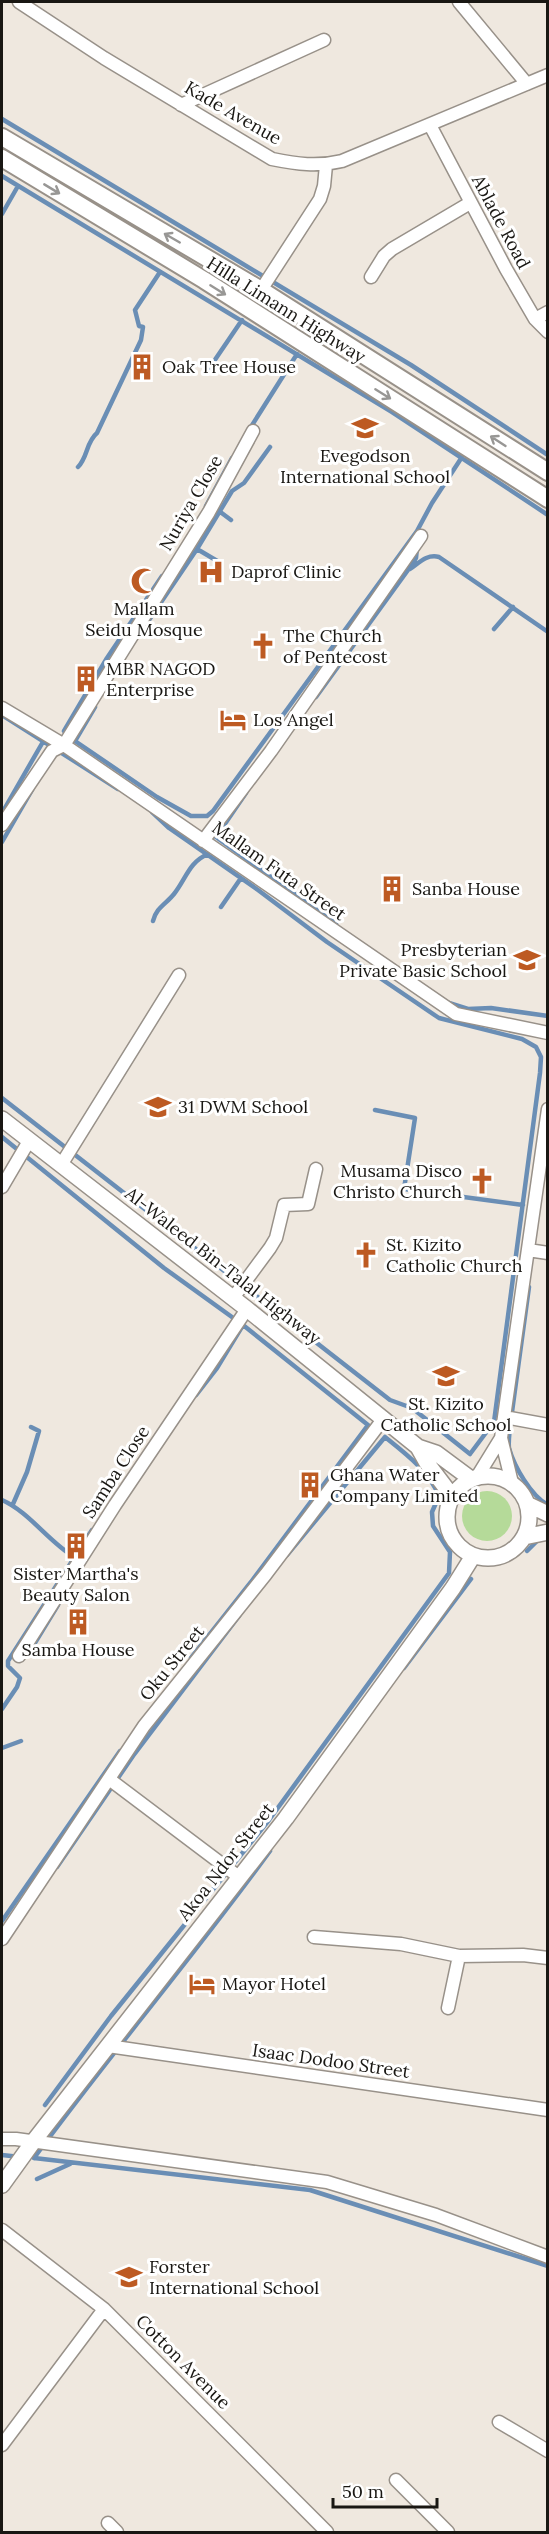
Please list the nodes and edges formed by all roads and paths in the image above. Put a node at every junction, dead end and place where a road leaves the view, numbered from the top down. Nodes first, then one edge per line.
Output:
1 (20, 2) edge
2 (459, 2) edge
3 (324, 40) dead end
4 (548, 75) edge
5 (527, 84) junction
6 (181, 105) junction
7 (430, 125) junction
8 (2, 137) edge
9 (2, 158) edge
10 (326, 165) junction
11 (470, 203) junction
12 (371, 277) dead end
13 (261, 290) junction
14 (548, 312) edge
15 (535, 319) junction
16 (548, 332) edge
17 (253, 431) dead end
18 (548, 472) edge
19 (548, 499) edge
20 (421, 536) dead end
21 (2, 708) edge
22 (64, 745) junction
23 (2, 825) edge
24 (203, 841) junction
25 (179, 975) dead end
26 (548, 1033) edge
27 (548, 1109) edge
28 (2, 1119) edge
29 (29, 1140) junction
30 (61, 1164) junction
31 (316, 1169) dead end
32 (2, 1187) edge
33 (528, 1250) junction
34 (548, 1252) edge
35 (233, 1298) junction
36 (247, 1310) junction
37 (505, 1417) junction
38 (384, 1418) junction
39 (548, 1425) edge
40 (501, 1437) junction
41 (418, 1447) junction
42 (474, 1478) junction
43 (512, 1483) junction
44 (452, 1496) junction
45 (527, 1504) junction
46 (548, 1514) edge
47 (548, 1532) edge
48 (524, 1537) junction
49 (473, 1556) junction
50 (19, 1656) dead end
51 (110, 1779) junction
52 (239, 1877) junction
53 (314, 1937) dead end
54 (2, 1939) edge
55 (459, 1956) junction
56 (548, 1958) edge
57 (448, 2008) dead end
58 (108, 2046) junction
59 (548, 2110) edge
60 (2, 2139) edge
61 (33, 2142) junction
62 (4, 2181) edge
63 (2, 2230) edge
64 (548, 2257) edge
65 (104, 2309) junction
66 (499, 2422) dead end
67 (2, 2445) edge
68 (548, 2451) edge
69 (396, 2480) dead end
70 (108, 2523) dead end
71 (117, 2532) edge
72 (327, 2532) edge
73 (447, 2532) edge

1 - 6 street, Kade Avenue
2 - 5 street
3 - 6 street
4 - 5 street, Kade Avenue
5 - 7 street, Kade Avenue
6 - 10 street, Kade Avenue
7 - 10 street, Kade Avenue
7 - 11 street, Ablade Road
13 -> 8 main road, Hilla Limann Highway
9 -> 19 main road, Hilla Limann Highway
10 - 13 street
11 - 12 street
11 - 15 street, Ablade Road
18 -> 13 main road, Hilla Limann Highway
14 - 15 street
15 - 16 street, Ablade Road
17 - 22 street, Nuriya Close
20 - 24 street
21 - 22 street, Mallam Futa Street
22 - 23 street, Nuriya Close
22 - 24 street, Mallam Futa Street
24 - 26 street, Mallam Futa Street
25 - 30 street
27 - 33 street
28 - 29 street, Al-Waleed Bin-Talal Highway
29 - 30 street, Al-Waleed Bin-Talal Highway
29 - 32 street
30 - 35 street, Al-Waleed Bin-Talal Highway
31 - 35 street
33 - 34 street
33 - 37 street
35 - 36 street, Al-Waleed Bin-Talal Highway
36 - 38 street, Al-Waleed Bin-Talal Highway
36 - 50 street, Samba Close
37 - 39 street
37 - 40 street
38 - 41 street, Al-Waleed Bin-Talal Highway
38 - 51 street, Oku Street
40 - 42 street
40 - 43 street
41 - 42 street, Al-Waleed Bin-Talal Highway
41 - 44 street, Al-Waleed Bin-Talal Highway
42 - 43 street
42 - 44 street
43 - 45 street
44 - 49 street
45 - 46 street
45 - 48 street
47 - 48 street
48 - 49 street
49 - 52 street, Akoa Ndor Street
51 - 52 street
51 - 54 street, Oku Street
52 - 58 street, Akoa Ndor Street
53 - 55 street
55 - 56 street
55 - 57 street
58 - 59 street, Isaac Dodoo Street
58 - 61 street, Akoa Ndor Street
60 - 61 street
61 - 62 street, Akoa Ndor Street
61 - 64 street
63 - 65 street, Cotton Avenue
65 - 67 street
65 - 72 street, Cotton Avenue
66 - 68 street
69 - 73 street
70 - 71 street

